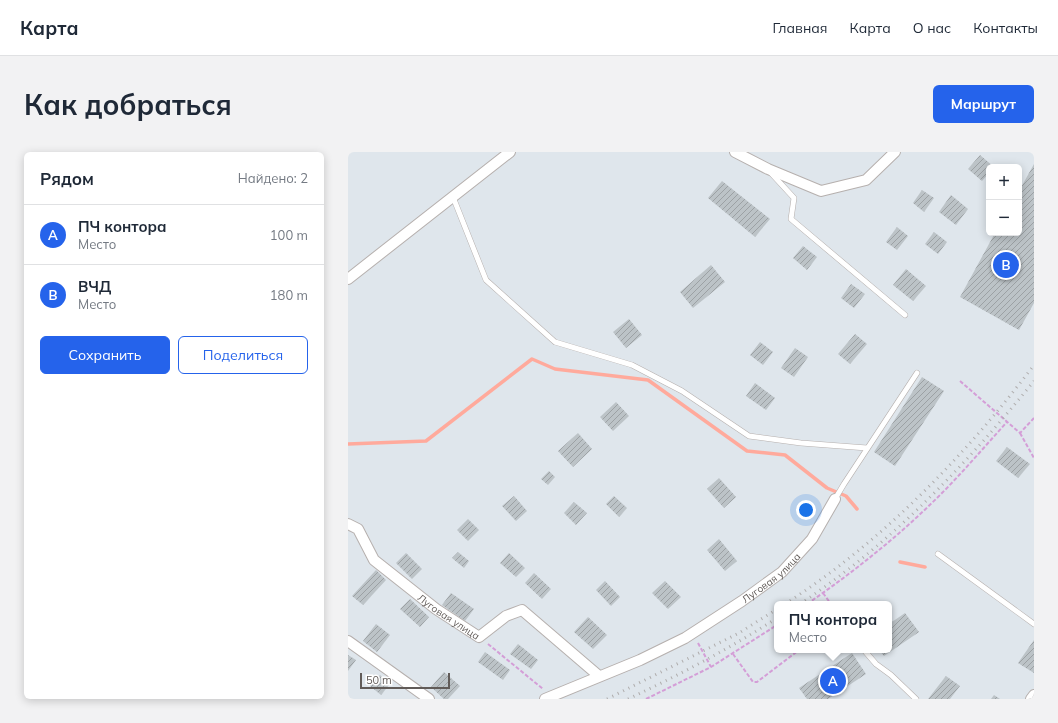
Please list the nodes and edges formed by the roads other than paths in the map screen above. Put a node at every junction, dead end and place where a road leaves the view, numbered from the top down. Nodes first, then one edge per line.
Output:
1 (510, 152) edge
2 (735, 152) edge
3 (895, 152) edge
4 (768, 169) junction
5 (453, 197) junction
6 (348, 279) edge
7 (904, 315) dead end
8 (917, 373) dead end
9 (867, 448) junction
10 (835, 499) joint
11 (348, 524) edge
12 (938, 554) dead end
13 (1034, 624) edge
14 (348, 641) edge
15 (867, 653) edge
16 (599, 676) junction
17 (1034, 695) edge
18 (549, 698) edge
19 (429, 699) edge
20 (916, 699) edge
21 (1031, 699) edge

1 - 5 street
2 - 4 street
3 - 4 street
4 - 7 lane
5 - 6 street
5 - 9 lane
8 - 9 lane
9 - 10 lane
10 - 16 street, Луговая улица
11 - 16 street, Луговая улица
12 - 13 lane
14 - 19 street
15 - 20 lane
16 - 18 street, Луговая улица
17 - 21 street

